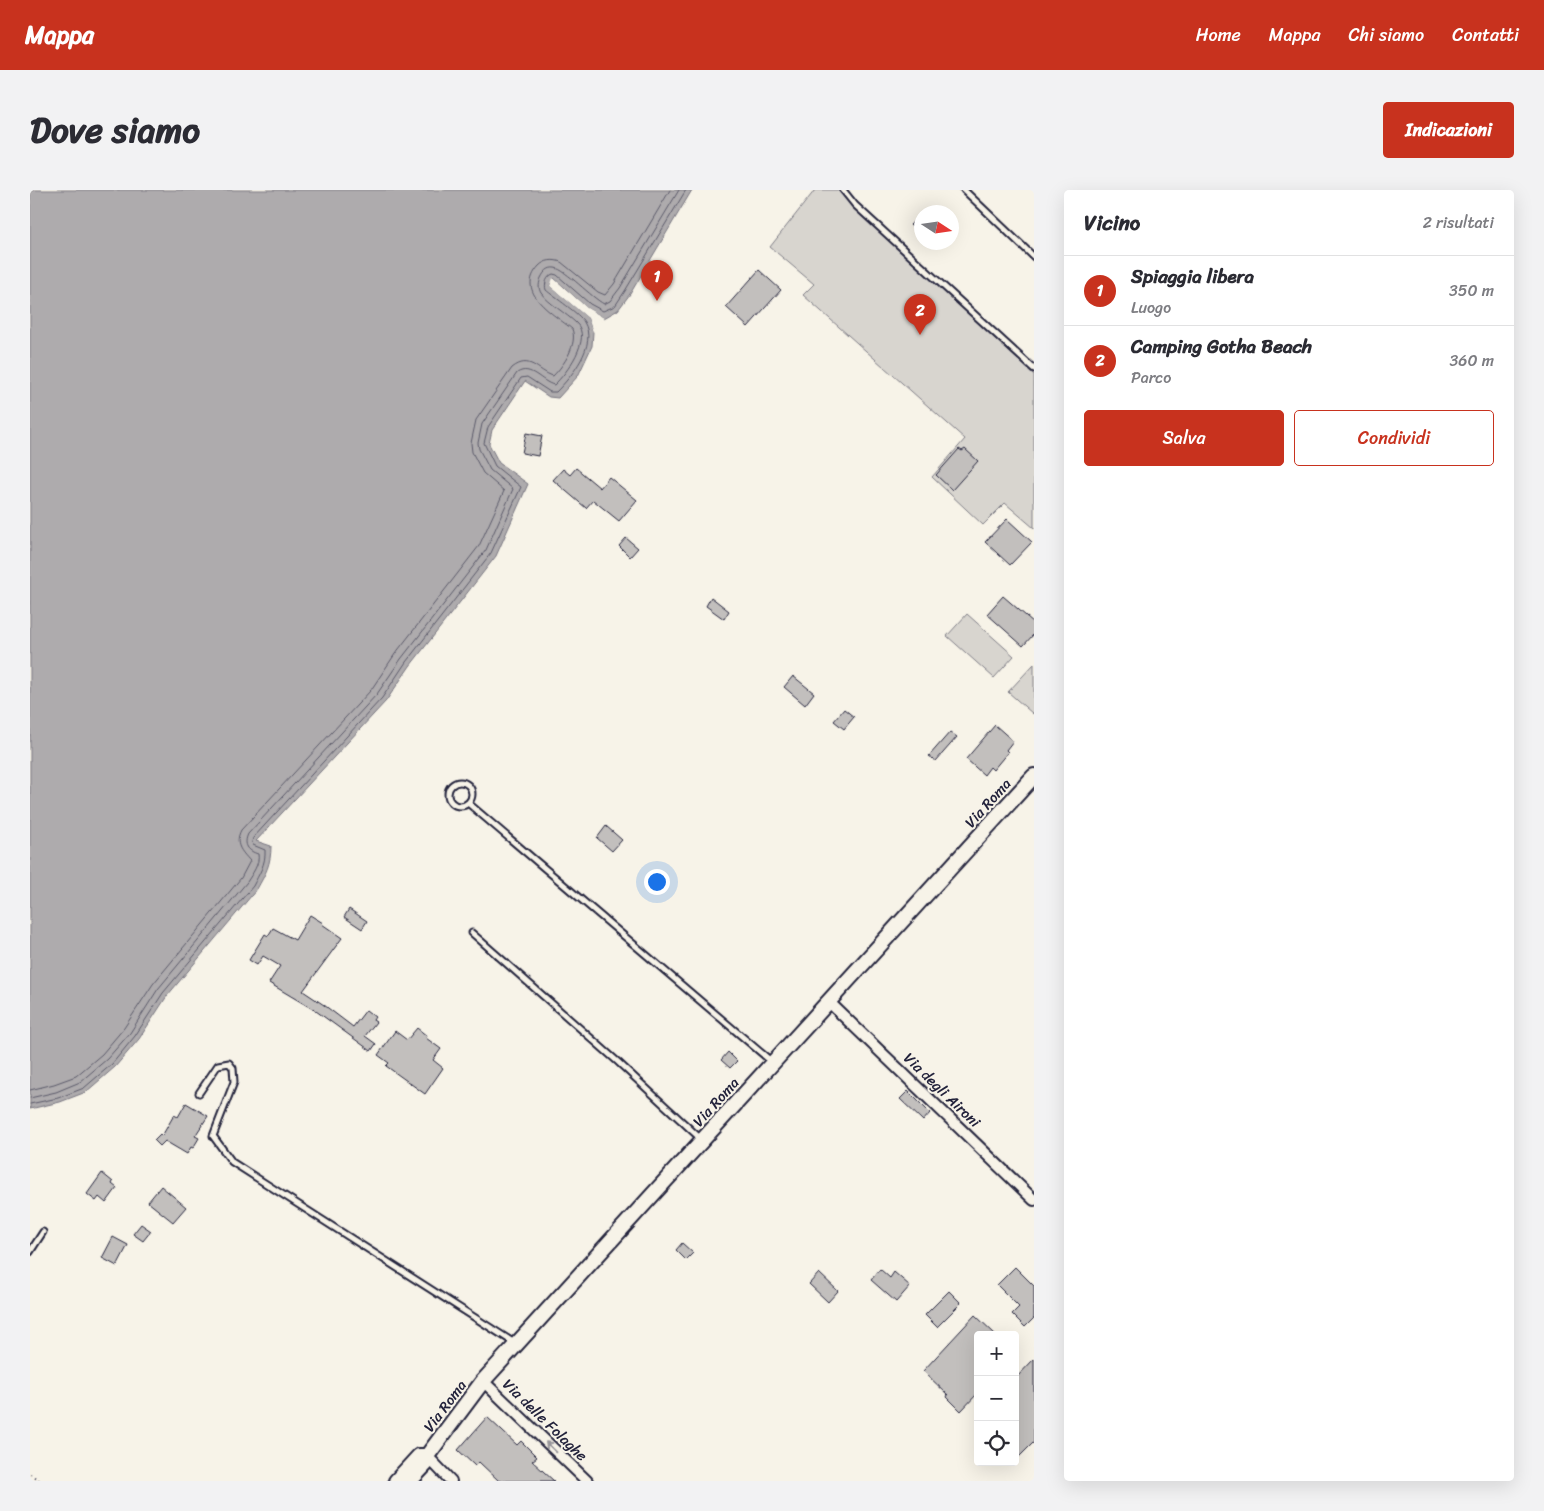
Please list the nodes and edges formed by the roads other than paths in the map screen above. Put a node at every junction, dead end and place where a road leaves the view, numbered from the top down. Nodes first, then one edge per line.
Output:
1 (843, 190) edge
2 (964, 190) edge
3 (1034, 257) edge
4 (1034, 369) edge
5 (1034, 776) edge
6 (468, 803) junction
7 (472, 933) dead end
8 (829, 1002) junction
9 (774, 1063) junction
10 (199, 1092) dead end
11 (703, 1140) junction
12 (1034, 1200) edge
13 (43, 1232) dead end
14 (30, 1252) edge
15 (516, 1345) junction
16 (483, 1381) junction
17 (428, 1456) junction
18 (396, 1481) edge
19 (410, 1481) edge
20 (451, 1481) edge
21 (586, 1481) edge

1 - 4 lane
2 - 3 lane
5 - 8 street, Via Roma
6 - 6 lane
6 - 9 lane
7 - 11 lane
8 - 9 street, Via Roma
8 - 12 street, Via degli Aironi
9 - 11 street, Via Roma
10 - 15 lane
11 - 15 street, Via Roma
13 - 14 lane
15 - 16 street, Via Roma
16 - 17 street, Via Roma
21 -> 16 street, Via delle Folaghe
17 - 18 street, Via Roma
17 - 19 street, Via Roma
17 - 20 street

